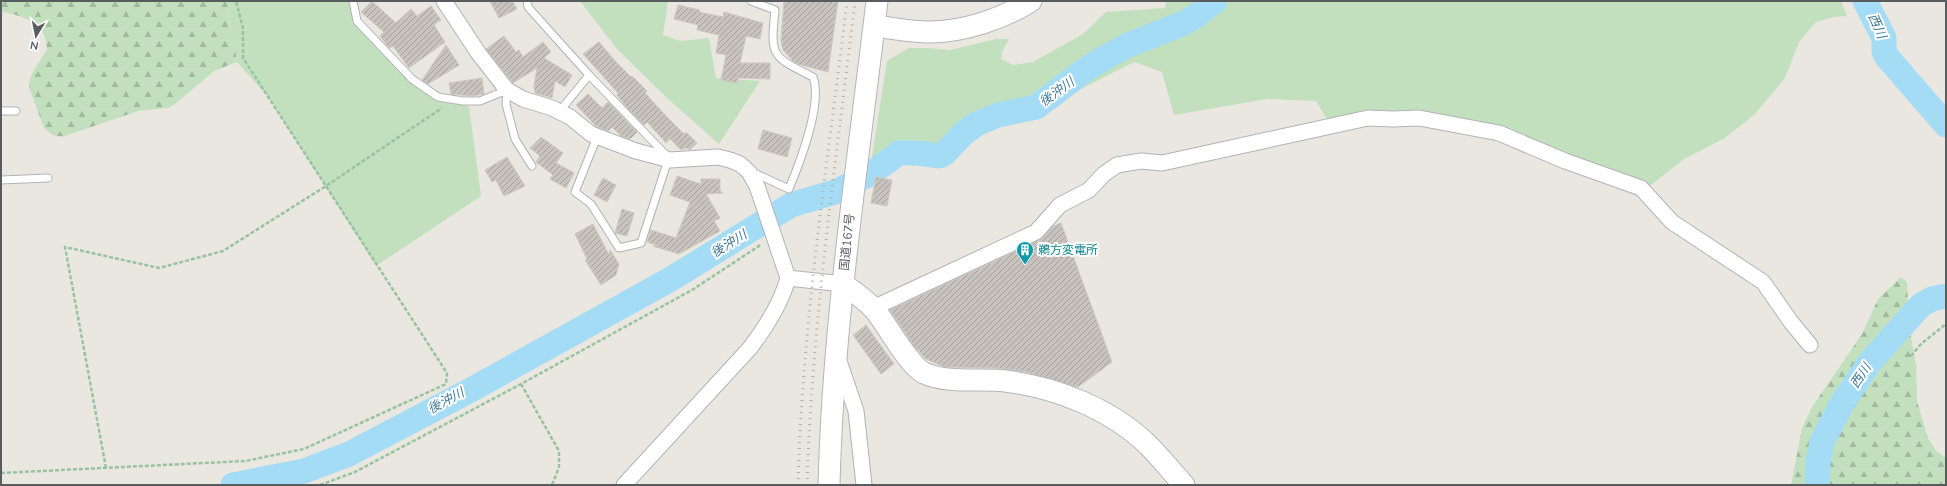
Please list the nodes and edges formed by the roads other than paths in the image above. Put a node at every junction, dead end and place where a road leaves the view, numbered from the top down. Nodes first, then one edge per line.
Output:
1 (353, 1) edge
2 (444, 1) edge
3 (527, 1) edge
4 (751, 1) edge
5 (876, 1) edge
6 (1031, 1) edge
7 (874, 26) junction
8 (589, 76) junction
9 (507, 90) junction
10 (1, 111) edge
11 (16, 111) dead end
12 (559, 112) junction
13 (597, 137) junction
14 (669, 160) junction
15 (532, 166) dead end
16 (750, 172) junction
17 (48, 178) dead end
18 (1, 180) edge
19 (788, 278) junction
20 (843, 284) junction
21 (873, 308) junction
22 (1810, 345) dead end
23 (836, 354) junction
24 (624, 485) edge
25 (829, 485) edge
26 (864, 485) edge
27 (1184, 485) edge

1 - 9 lane
2 - 9 street
3 - 8 lane
4 - 16 lane
5 - 7 street, 国道167号
6 - 7 street
7 - 20 street, 国道167号
8 - 12 lane
8 - 14 lane
9 - 12 street
9 - 15 lane
10 - 11 lane
12 - 13 street
13 - 14 street
13 - 14 lane
14 - 16 street
16 - 19 street
17 - 18 lane
19 - 20 street
19 - 24 street
20 - 21 street
20 - 23 street, 国道167号
21 - 22 street
21 - 27 street
23 - 25 street, 国道167号
23 - 26 street

